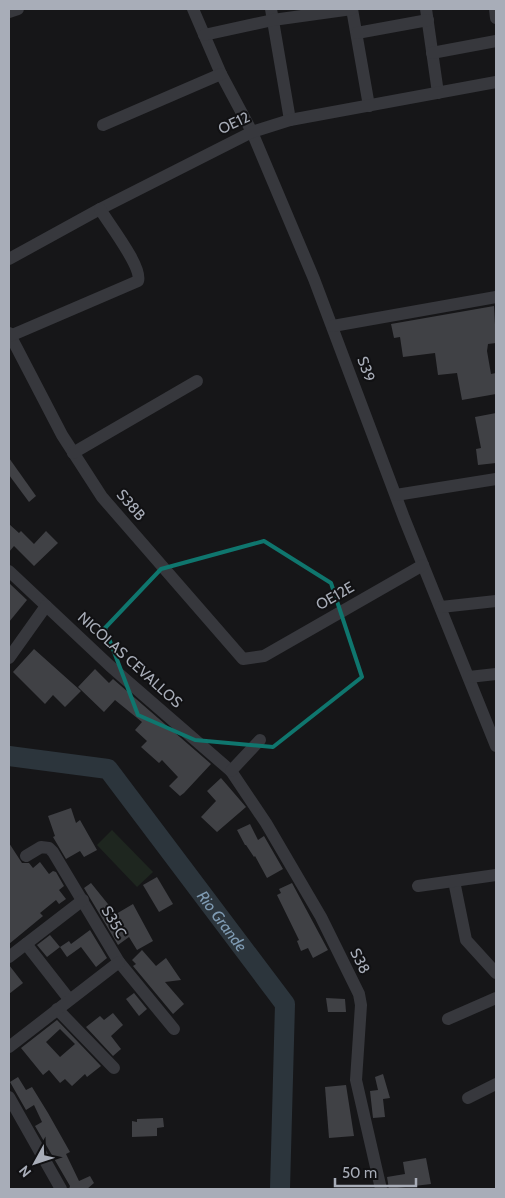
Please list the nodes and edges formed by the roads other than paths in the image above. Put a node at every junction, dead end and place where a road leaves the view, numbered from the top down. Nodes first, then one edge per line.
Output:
1 (18, 9) edge
2 (193, 9) edge
3 (352, 9) edge
4 (495, 9) edge
5 (9, 12) edge
6 (427, 14) edge
7 (496, 14) edge
8 (272, 15) edge
9 (496, 18) edge
10 (356, 33) junction
11 (204, 35) junction
12 (496, 41) edge
13 (432, 53) junction
14 (222, 74) junction
15 (496, 82) edge
16 (438, 93) junction
17 (369, 106) junction
18 (290, 120) junction
19 (102, 125) dead end
20 (252, 132) junction
21 (100, 209) junction
22 (9, 259) edge
23 (496, 297) edge
24 (334, 326) junction
25 (10, 334) edge
26 (197, 381) dead end
27 (73, 453) junction
28 (496, 479) edge
29 (396, 495) junction
30 (423, 565) junction
31 (9, 572) edge
32 (496, 601) edge
33 (46, 606) junction
34 (441, 607) junction
35 (264, 656) joint
36 (9, 658) edge
37 (496, 674) edge
38 (469, 677) junction
39 (260, 740) dead end
40 (496, 746) edge
41 (231, 771) junction
42 (26, 856) dead end
43 (496, 875) edge
44 (454, 881) junction
45 (418, 886) dead end
46 (83, 900) junction
47 (26, 944) junction
48 (9, 956) edge
49 (119, 962) junction
50 (496, 973) edge
51 (496, 998) edge
52 (69, 1000) junction
53 (57, 1009) junction
54 (448, 1019) dead end
55 (174, 1029) dead end
56 (9, 1047) edge
57 (114, 1068) dead end
58 (496, 1084) edge
59 (9, 1097) edge
60 (468, 1098) dead end
61 (60, 1189) edge
62 (381, 1189) edge

1 - 5 street
2 - 11 street, S39
3 - 8 street
3 - 10 street
4 - 7 street
6 - 10 street
6 - 13 street
7 - 9 street
8 - 11 street
8 - 18 street
10 - 17 street
11 - 14 street, S39
12 - 13 street
13 - 16 street
14 - 19 street
14 - 20 street, S39
15 - 16 street, OE12
16 - 17 street, OE12
17 - 18 street, OE12
18 - 20 street, OE12
20 - 21 street, OE12
20 - 24 street, S39
21 - 22 street, OE12
21 - 25 street
23 - 24 street
24 - 29 street, S39
25 - 27 street, S38B
26 - 27 street
27 - 35 street, S38B
28 - 29 street
29 - 30 street, S39
30 - 34 street, S39
30 - 35 street, OE12E
31 - 33 street, NICOLAS CEVALLOS
32 - 34 street
33 - 36 street
33 - 41 street, NICOLAS CEVALLOS
34 - 38 street, S39
37 - 38 street
38 - 40 street, S39
39 - 41 street
41 - 62 street, S38
42 - 46 street, S35C
43 - 44 street
44 - 45 street
44 - 50 street
46 - 47 street
46 - 49 street, S35C
47 - 48 street
47 - 52 street
49 - 52 street
49 - 55 street, S35C
51 - 54 street
52 - 53 street
53 - 56 street
53 - 57 street
58 - 60 street
59 - 61 street

